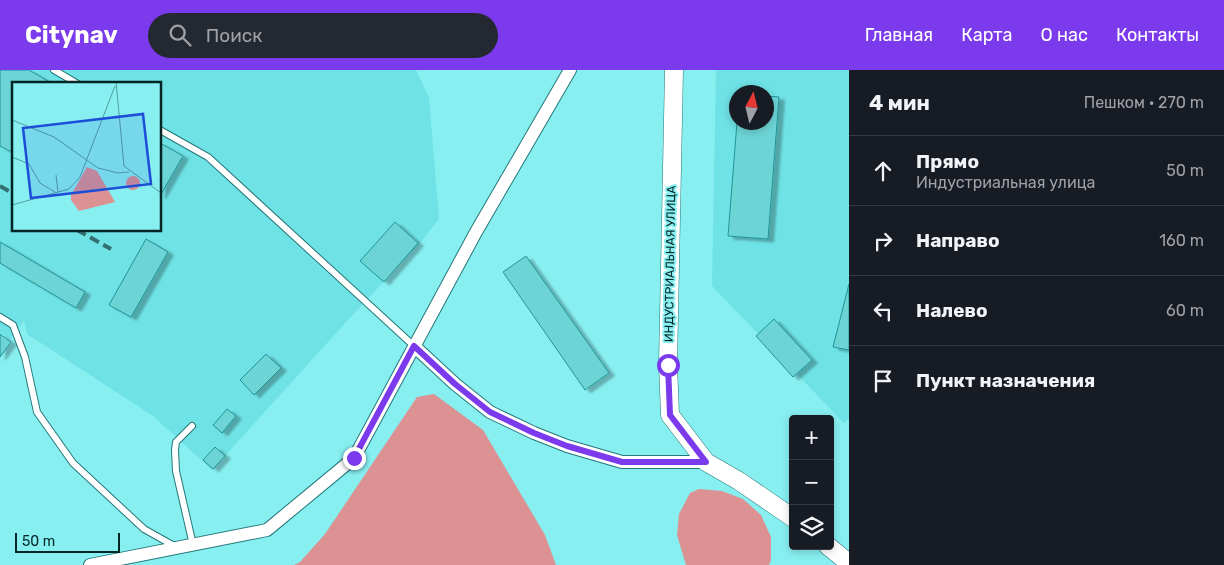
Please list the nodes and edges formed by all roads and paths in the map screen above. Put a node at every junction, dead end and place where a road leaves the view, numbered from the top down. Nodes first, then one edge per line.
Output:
1 (54, 70) edge
2 (570, 70) edge
3 (674, 70) edge
4 (75, 82) edge
5 (161, 131) edge
6 (0, 317) edge
7 (414, 346) junction
8 (192, 426) dead end
9 (706, 462) junction
10 (789, 515) edge
11 (193, 545) junction
12 (177, 548) junction
13 (833, 550) edge
14 (849, 563) edge
15 (90, 565) edge

1 - 4 lane
2 - 7 street
3 - 9 main road, ИНДУСТРИАЛЬНАЯ УЛИЦА
5 - 7 lane
6 - 12 lane
7 - 9 street
7 - 11 street
8 - 11 lane
9 - 10 main road, ИНДУСТРИАЛЬНАЯ УЛИЦА
11 - 12 street
12 - 15 street
13 - 14 main road

